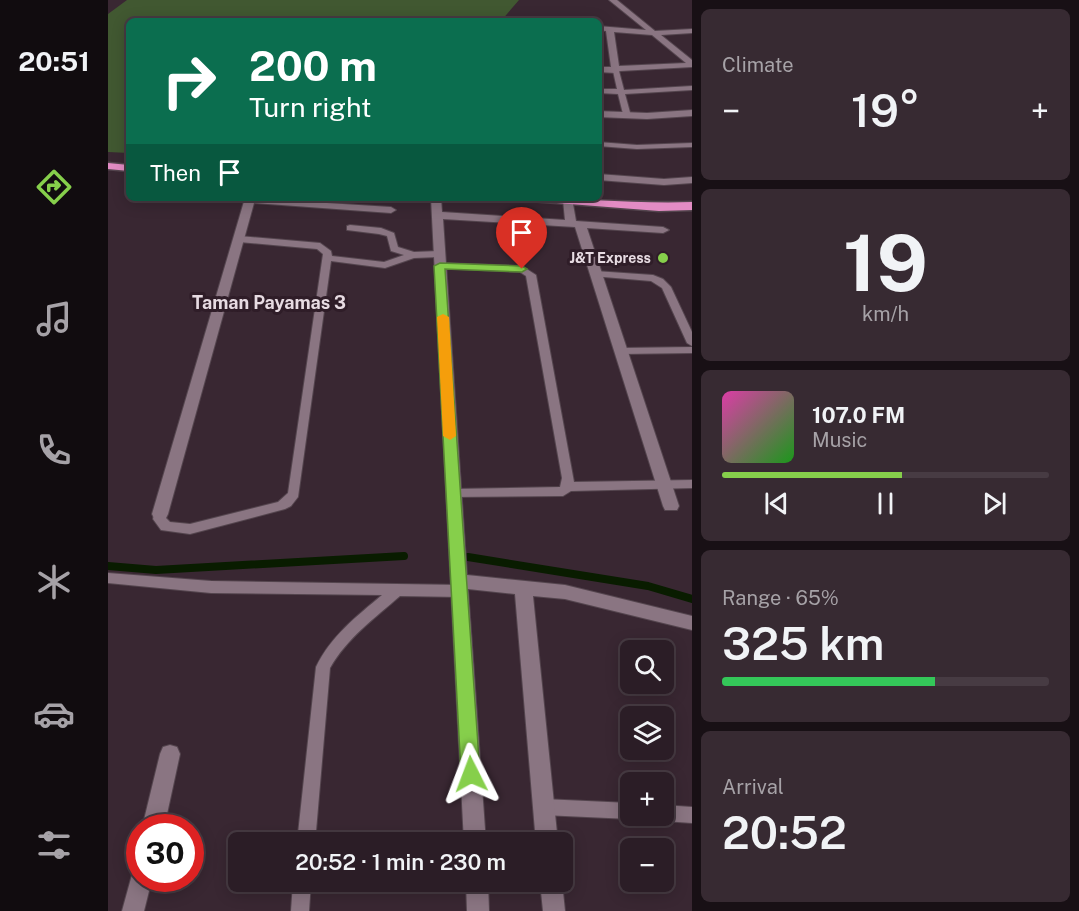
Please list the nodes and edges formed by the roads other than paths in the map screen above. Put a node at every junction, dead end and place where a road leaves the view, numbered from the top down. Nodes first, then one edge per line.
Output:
1 (613, 0) edge
2 (602, 29) edge
3 (610, 30) junction
4 (692, 31) edge
5 (651, 33) junction
6 (692, 65) edge
7 (602, 70) edge
8 (616, 71) junction
9 (692, 88) edge
10 (602, 91) edge
11 (621, 92) junction
12 (692, 113) edge
13 (602, 114) edge
14 (627, 116) junction
15 (602, 144) edge
16 (692, 145) edge
17 (108, 166) edge
18 (126, 168) edge
19 (602, 177) edge
20 (692, 180) edge
21 (249, 201) edge
22 (276, 201) edge
23 (436, 201) edge
24 (568, 201) joint
25 (692, 206) edge
26 (391, 210) dead end
27 (436, 215) junction
28 (575, 225) junction
29 (350, 228) dead end
30 (663, 230) dead end
31 (239, 239) junction
32 (413, 255) junction
33 (327, 258) junction
34 (439, 260) junction
35 (596, 274) junction
36 (692, 343) edge
37 (692, 350) edge
38 (621, 351) junction
39 (692, 484) edge
40 (568, 487) junction
41 (664, 487) junction
42 (453, 494) junction
43 (671, 506) dead end
44 (160, 514) joint
45 (108, 578) edge
46 (461, 586) junction
47 (523, 587) junction
48 (396, 591) junction
49 (692, 623) edge
50 (170, 754) dead end
51 (543, 807) junction
52 (620, 811) edge
53 (156, 814) edge
54 (674, 814) edge
55 (692, 815) edge
56 (307, 832) edge
57 (474, 832) edge
58 (546, 832) edge
59 (138, 892) edge
60 (301, 892) edge
61 (477, 892) edge
62 (552, 892) edge
63 (133, 911) edge
64 (300, 911) edge
65 (478, 911) edge
66 (554, 911) edge

1 - 5 street
2 - 3 street
3 - 5 street
3 - 8 street
4 - 5 street
5 - 6 street
6 - 8 street
7 - 8 street
8 - 11 lane
9 - 11 lane
10 - 11 lane
11 - 14 lane
12 - 14 street
13 - 14 street
15 - 16 lane
17 - 18 highway
19 - 20 street
21 - 31 street
22 - 26 street
23 - 27 street
24 - 25 highway
24 - 28 street
27 - 28 street
27 - 34 street
28 - 30 street
28 - 35 street
29 - 32 lane
31 - 33 lane
31 - 44 street
32 - 33 lane
32 - 34 lane
33 - 44 lane
34 - 40 lane
34 - 42 street
35 - 36 lane
35 - 38 street
37 - 38 lane
38 - 41 street
39 - 41 lane
40 - 41 lane
40 - 42 lane
41 - 43 street
42 - 46 street
45 - 48 lane
46 - 47 street
46 - 48 lane
46 - 57 street
47 - 49 street
47 - 51 street
48 - 56 lane
50 - 53 street
51 - 52 lane
51 - 58 street
54 - 55 lane
59 - 63 street
60 - 64 lane
61 - 65 street
62 - 66 street

